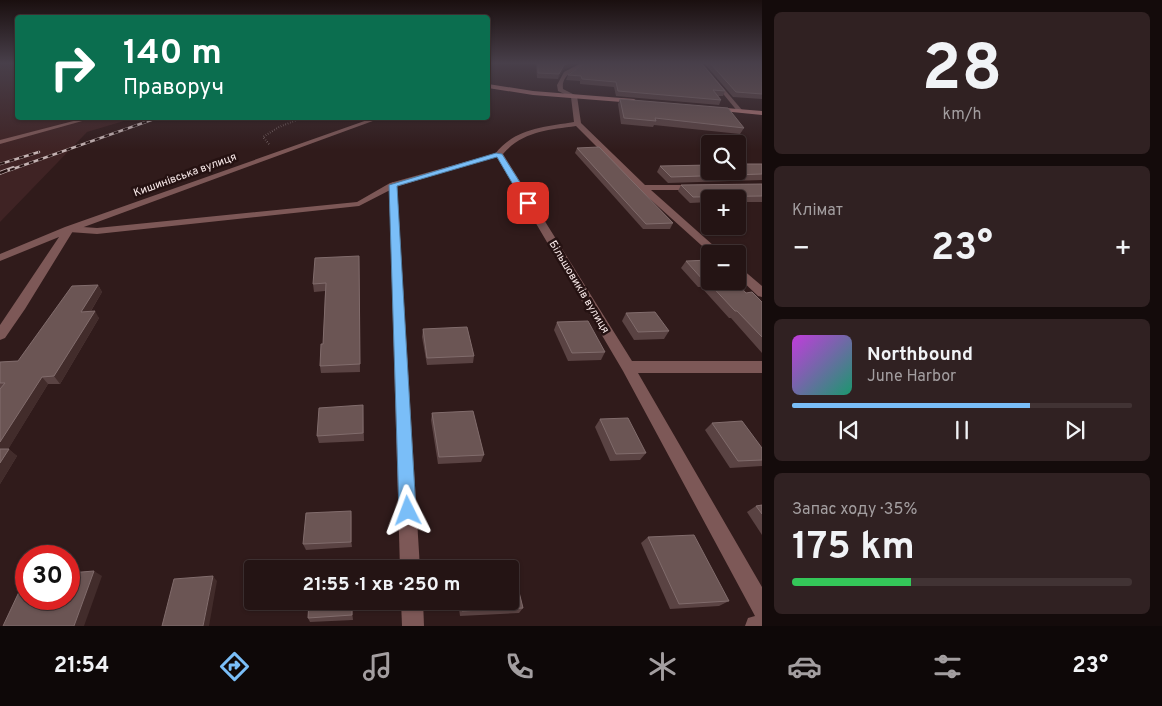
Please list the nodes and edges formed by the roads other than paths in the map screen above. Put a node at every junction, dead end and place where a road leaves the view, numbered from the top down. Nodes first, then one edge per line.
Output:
1 (528, 92) edge
2 (565, 92) edge
3 (724, 92) edge
4 (574, 96) junction
5 (642, 102) edge
6 (710, 108) edge
7 (740, 111) junction
8 (762, 113) edge
9 (82, 120) edge
10 (372, 120) edge
11 (578, 124) junction
12 (0, 142) edge
13 (499, 154) junction
14 (393, 185) junction
15 (702, 186) edge
16 (643, 188) junction
17 (69, 228) junction
18 (708, 245) edge
19 (0, 258) edge
20 (746, 278) edge
21 (762, 292) edge
22 (0, 335) edge
23 (628, 367) junction
24 (762, 367) edge
25 (410, 560) edge
26 (762, 608) edge
27 (412, 610) edge
28 (762, 624) edge
29 (413, 626) edge
30 (756, 626) edge

1 - 4 main road
2 - 4 street
3 - 7 street
4 - 5 main road
4 - 11 street
6 - 7 main road
7 - 8 main road
9 - 12 lane
10 - 17 street, Кишинівська вулиця
11 - 13 street
11 - 16 street
13 - 14 lane
13 - 23 street, Більшовиків вулиця
14 - 17 lane
14 - 25 street
15 - 16 street
16 - 18 street
17 - 19 street, Кишинівська вулиця
17 - 22 street
20 - 21 street
23 - 24 street
23 - 26 street, Більшовиків вулиця
27 - 29 street
28 - 30 street

